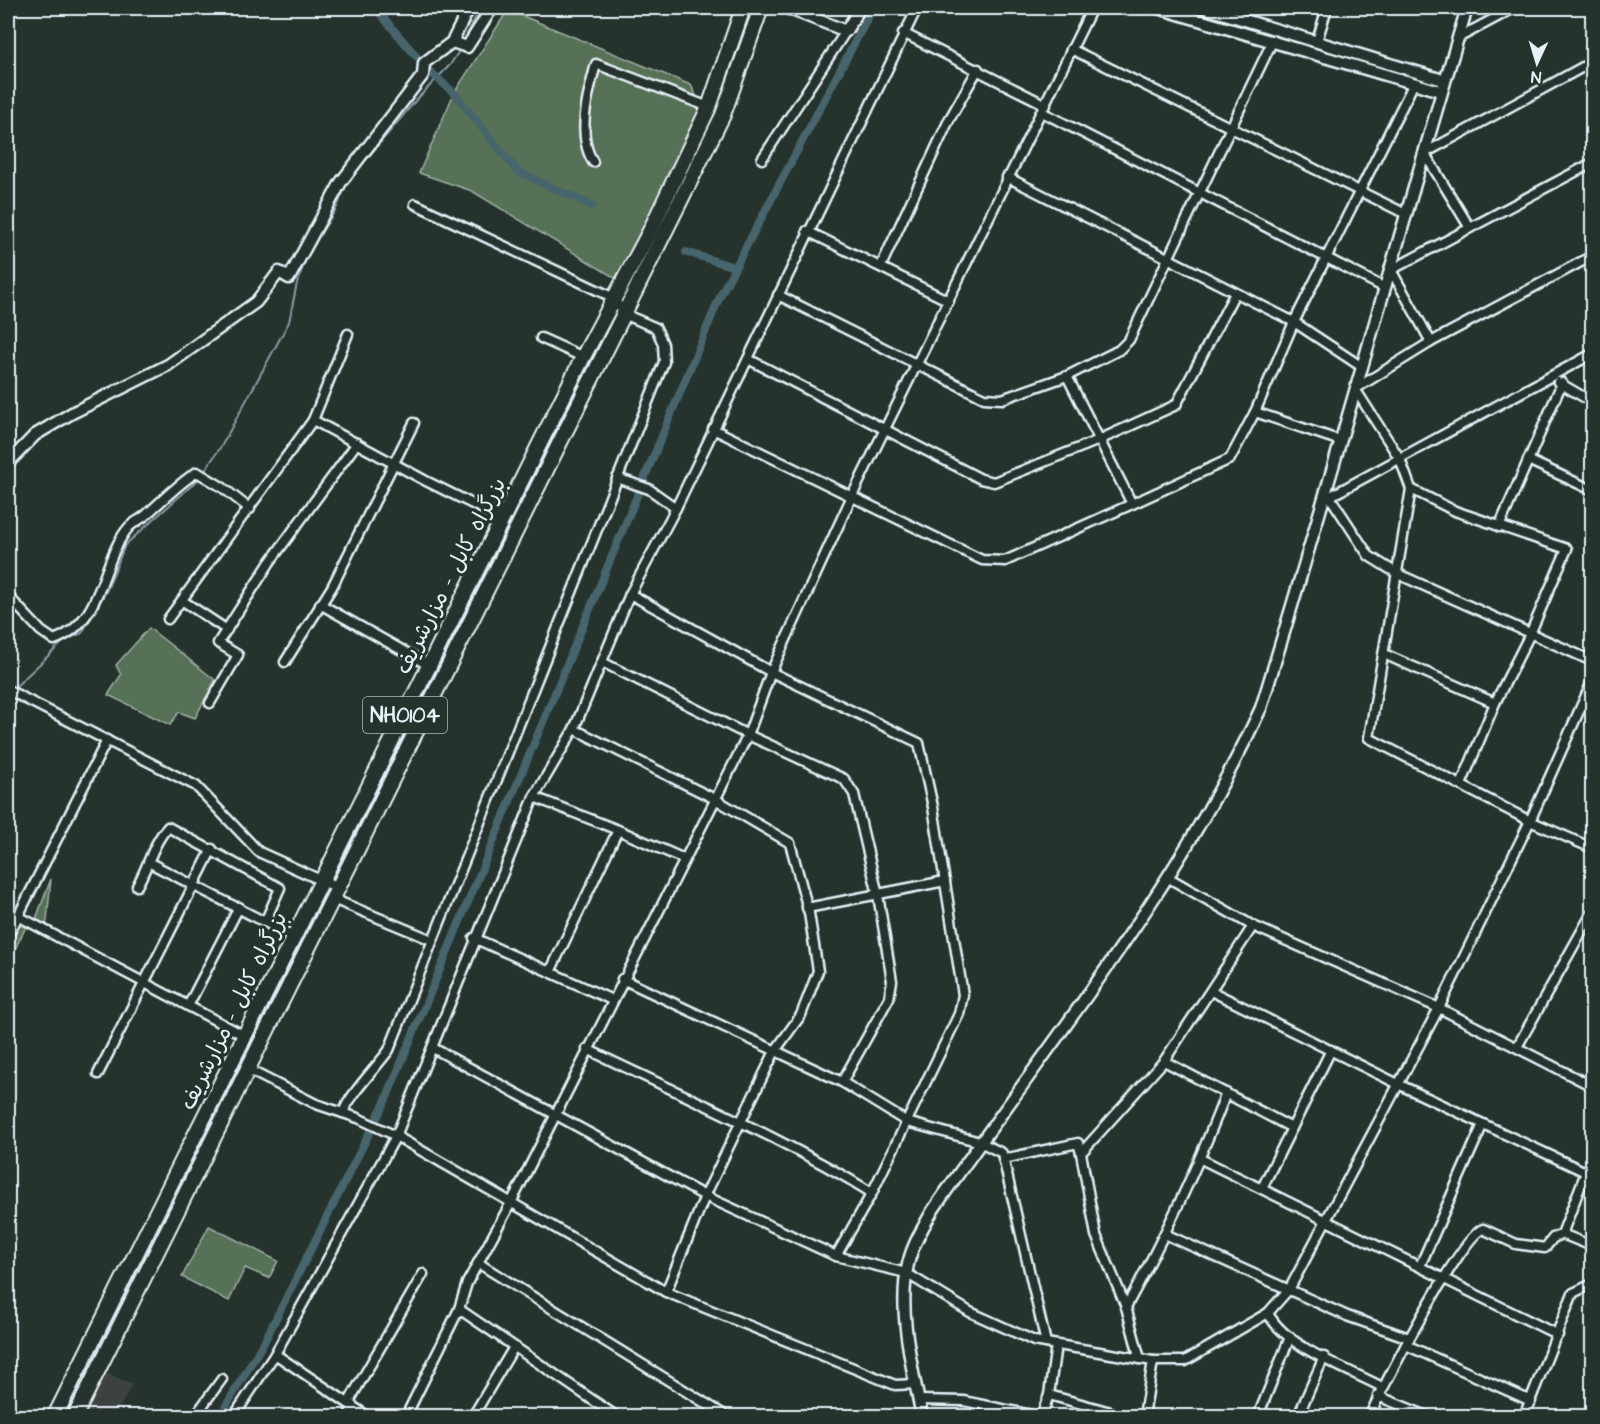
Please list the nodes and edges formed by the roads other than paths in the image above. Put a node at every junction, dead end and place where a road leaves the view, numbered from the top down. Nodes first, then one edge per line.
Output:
1 (469, 8) edge
2 (492, 8) edge
3 (743, 8) edge
4 (761, 8) edge
5 (787, 8) edge
6 (860, 8) edge
7 (917, 8) edge
8 (1092, 8) edge
9 (1158, 8) edge
10 (1205, 8) edge
11 (1327, 8) edge
12 (1467, 8) edge
13 (1514, 8) edge
14 (1233, 11) edge
15 (846, 31) junction
16 (903, 33) junction
17 (1458, 38) junction
18 (1273, 40) junction
19 (1317, 41) junction
20 (459, 44) junction
21 (1071, 49) junction
22 (1593, 62) edge
23 (978, 69) junction
24 (1414, 83) junction
25 (1442, 85) junction
26 (709, 107) junction
27 (1044, 108) junction
28 (1230, 128) junction
29 (1424, 154) junction
30 (762, 159) dead end
31 (593, 162) dead end
32 (1593, 163) edge
33 (1007, 177) junction
34 (1199, 192) junction
35 (1361, 192) junction
36 (415, 204) dead end
37 (1406, 214) junction
38 (1470, 228) junction
39 (807, 231) junction
40 (1593, 256) edge
41 (1167, 258) junction
42 (1327, 259) junction
43 (881, 266) junction
44 (1391, 270) junction
45 (1384, 288) junction
46 (1235, 293) junction
47 (778, 295) junction
48 (614, 298) junction
49 (949, 301) junction
50 (624, 314) junction
51 (1294, 322) junction
52 (348, 334) dead end
53 (541, 338) dead end
54 (1431, 342) junction
55 (1593, 354) edge
56 (583, 357) junction
57 (748, 359) junction
58 (917, 365) junction
59 (1362, 367) junction
60 (1067, 376) junction
61 (1549, 378) junction
62 (1562, 383) junction
63 (1354, 389) junction
64 (1593, 402) edge
65 (1255, 412) junction
66 (313, 420) junction
67 (414, 423) dead end
68 (713, 429) junction
69 (886, 430) junction
70 (1099, 440) junction
71 (1341, 441) junction
72 (357, 443) junction
73 (1400, 459) junction
74 (1528, 460) junction
75 (8, 463) edge
76 (392, 463) junction
77 (618, 478) junction
78 (1411, 489) junction
79 (1593, 490) edge
80 (852, 496) junction
81 (1327, 498) junction
82 (1132, 504) junction
83 (676, 508) junction
84 (250, 509) junction
85 (503, 519) junction
86 (1500, 527) junction
87 (1398, 574) junction
88 (630, 594) junction
89 (8, 596) edge
90 (183, 601) junction
91 (320, 604) junction
92 (168, 619) dead end
93 (226, 630) junction
94 (1530, 634) junction
95 (1384, 654) junction
96 (1593, 661) edge
97 (285, 662) dead end
98 (604, 663) junction
99 (430, 666) junction
100 (771, 672) junction
101 (1593, 682) edge
102 (8, 690) edge
103 (210, 703) dead end
104 (1495, 703) junction
105 (574, 729) junction
106 (748, 735) junction
107 (107, 740) junction
108 (1461, 785) junction
109 (534, 797) junction
110 (715, 800) junction
111 (1530, 820) junction
112 (618, 830) junction
113 (1593, 848) edge
114 (212, 849) junction
115 (684, 859) junction
116 (150, 863) junction
117 (1169, 878) junction
118 (323, 881) junction
119 (945, 881) junction
120 (193, 885) junction
121 (137, 886) dead end
122 (336, 894) junction
123 (878, 895) junction
124 (240, 908) junction
125 (807, 908) junction
126 (1593, 913) edge
127 (18, 916) junction
128 (265, 922) junction
129 (1253, 926) junction
130 (8, 936) edge
131 (294, 937) junction
132 (474, 938) junction
133 (432, 940) junction
134 (549, 972) junction
135 (622, 979) junction
136 (146, 984) junction
137 (1211, 991) junction
138 (612, 1000) junction
139 (188, 1006) junction
140 (1439, 1008) junction
141 (245, 1036) junction
142 (1517, 1047) junction
143 (433, 1048) junction
144 (587, 1049) junction
145 (1331, 1050) junction
146 (776, 1051) junction
147 (1164, 1061) junction
148 (247, 1069) junction
149 (98, 1074) dead end
150 (842, 1082) junction
151 (1400, 1084) junction
152 (1593, 1086) edge
153 (1226, 1094) junction
154 (343, 1113) junction
155 (555, 1114) junction
156 (907, 1122) junction
157 (742, 1123) junction
158 (1483, 1124) junction
159 (1292, 1128) junction
160 (396, 1136) junction
161 (980, 1142) junction
162 (1081, 1153) junction
163 (1004, 1159) junction
164 (1201, 1159) junction
165 (1593, 1165) edge
166 (1589, 1173) edge
167 (1262, 1188) junction
168 (872, 1193) junction
169 (705, 1196) junction
170 (512, 1201) junction
171 (1327, 1221) junction
172 (1165, 1234) junction
173 (1562, 1234) junction
174 (1593, 1246) edge
175 (836, 1256) junction
176 (478, 1263) junction
177 (1420, 1266) junction
178 (423, 1274) dead end
179 (906, 1274) junction
180 (1446, 1278) junction
181 (1593, 1284) edge
182 (1290, 1288) junction
183 (666, 1292) junction
184 (1126, 1307) junction
185 (459, 1309) junction
186 (1268, 1313) junction
187 (1558, 1335) junction
188 (1290, 1337) junction
189 (1407, 1342) junction
190 (1046, 1343) junction
191 (1056, 1345) junction
192 (514, 1347) junction
193 (275, 1354) junction
194 (1324, 1357) junction
195 (1140, 1359) junction
196 (1153, 1361) junction
197 (222, 1379) dead end
198 (916, 1384) junction
199 (1382, 1386) junction
200 (1049, 1395) junction
201 (1378, 1396) junction
202 (919, 1400) junction
203 (1531, 1401) junction
204 (351, 1412) edge
205 (55, 1416) edge
206 (75, 1416) edge
207 (195, 1416) edge
208 (234, 1416) edge
209 (367, 1416) edge
210 (406, 1416) edge
211 (473, 1416) edge
212 (616, 1416) edge
213 (726, 1416) edge
214 (922, 1416) edge
215 (1039, 1416) edge
216 (1125, 1416) edge
217 (1144, 1416) edge
218 (1152, 1416) edge
219 (1258, 1416) edge
220 (1298, 1416) edge
221 (1370, 1416) edge
222 (1427, 1416) edge
223 (1524, 1416) edge

1 - 20 main road
2 - 20 main road
3 - 26 highway, بزرگراه کابل - مزارشریف / NH0104
4 - 50 highway, بزرگراه کابل - مزارشریف / NH0104
5 - 15 main road
6 - 15 main road
7 - 16 street
8 - 21 street
9 - 18 main road
10 - 14 main road
11 - 19 street
12 - 17 main road
13 - 17 street
14 - 19 main road
15 - 30 street
16 - 23 street
16 - 39 street
17 - 25 main road
18 - 24 main road
18 - 28 street
19 - 25 main road
20 - 75 main road
21 - 27 street
21 - 28 street
22 - 29 street
23 - 27 street
23 - 43 street
24 - 25 main road
24 - 35 street
25 - 29 main road
26 - 31 street
26 - 48 highway, بزرگراه کابل - مزارشریف / NH0104
27 - 33 street
27 - 34 street
28 - 34 street
28 - 35 street
29 - 37 main road
29 - 38 street
32 - 38 street
33 - 41 street
33 - 49 street
34 - 41 street
34 - 42 street
35 - 37 street
35 - 42 street
36 - 48 street
37 - 44 main road
38 - 44 street
39 - 43 street
39 - 47 street
40 - 54 street
41 - 46 street
41 - 60 street
42 - 45 street
42 - 51 street
43 - 49 street
44 - 45 main road
44 - 54 street
45 - 59 main road
46 - 51 street
46 - 70 street
47 - 57 street
47 - 58 street
48 - 50 street
48 - 56 highway, بزرگراه کابل - مزارشریف / NH0104
49 - 58 street
50 - 77 street
50 - 122 highway, بزرگراه کابل - مزارشریف / NH0104
51 - 59 street
51 - 65 street
52 - 66 street
53 - 56 street
54 - 63 street
55 - 61 street
56 - 85 highway, بزرگراه کابل - مزارشریف / NH0104
57 - 68 street
57 - 69 street
58 - 60 street
58 - 69 street
59 - 63 main road
60 - 70 street
61 - 62 street
61 - 73 street
62 - 64 street
62 - 74 street
63 - 71 main road
63 - 73 street
65 - 71 street
65 - 82 street
66 - 72 street
66 - 84 street
67 - 76 street
68 - 80 street
68 - 83 street
69 - 70 street
69 - 80 street
70 - 82 street
71 - 81 main road
72 - 76 street
72 - 93 street
73 - 78 street
73 - 81 street
74 - 79 street
74 - 86 street
76 - 85 street
76 - 91 street
77 - 83 street
77 - 133 street
78 - 86 street
78 - 87 street
80 - 82 street
80 - 100 street
81 - 87 street
81 - 117 main road
83 - 88 street
84 - 89 street
84 - 90 street
85 - 99 highway, بزرگراه کابل - مزارشریف / NH0104
86 - 94 street
87 - 94 street
87 - 95 street
88 - 98 street
88 - 100 street
90 - 92 street
90 - 93 street
91 - 97 street
91 - 99 street
93 - 103 street
94 - 96 street
94 - 104 street
95 - 104 street
95 - 108 street
98 - 105 street
98 - 106 street
99 - 118 highway, بزرگراه کابل - مزارشریف / NH0104
100 - 106 street
100 - 119 street
101 - 111 street
102 - 107 street
104 - 108 street
105 - 109 street
105 - 110 street
106 - 110 street
106 - 123 street
107 - 118 street
107 - 127 street
108 - 111 street
109 - 112 street
109 - 132 street
110 - 115 street
110 - 125 street
111 - 113 street
111 - 140 street
112 - 115 street
112 - 134 street
114 - 116 street
114 - 120 street
114 - 128 street
115 - 135 street
116 - 120 street
116 - 121 street
117 - 129 street
117 - 161 main road
118 - 122 street
118 - 131 highway, بزرگراه کابل - مزارشریف / NH0104
119 - 123 street
119 - 156 street
120 - 124 street
120 - 136 street
122 - 133 street
122 - 148 highway, بزرگراه کابل - مزارشریف / NH0104
123 - 125 street
123 - 150 street
124 - 128 street
124 - 139 street
125 - 146 street
126 - 142 street
127 - 130 street
127 - 136 street
128 - 131 street
129 - 137 street
129 - 140 street
131 - 141 highway, بزرگراه کابل - مزارشریف / NH0104
132 - 134 street
132 - 143 street
133 - 154 street
134 - 138 street
135 - 138 street
135 - 146 street
136 - 139 street
136 - 149 street
137 - 145 street
137 - 147 street
138 - 144 street
139 - 141 street
140 - 142 street
140 - 151 street
141 - 205 highway, بزرگراه کابل - مزارشریف / NH0104
142 - 152 street
143 - 155 street
143 - 160 street
144 - 155 street
144 - 157 street
145 - 151 street
145 - 159 street
146 - 150 street
146 - 157 street
147 - 153 street
147 - 162 street
148 - 154 street
148 - 206 highway, بزرگراه کابل - مزارشریف / NH0104
150 - 156 street
151 - 158 street
151 - 171 street
153 - 159 street
153 - 164 street
154 - 160 street
155 - 169 street
155 - 170 street
156 - 161 street
156 - 168 street
157 - 168 street
157 - 169 street
158 - 166 street
158 - 177 street
159 - 167 street
160 - 170 street
160 - 193 street
161 - 163 street
161 - 179 main road
162 - 163 street
162 - 184 street
163 - 190 street
164 - 167 street
164 - 172 street
165 - 166 street
166 - 173 street
167 - 171 street
168 - 175 street
169 - 175 street
169 - 183 street
170 - 176 street
170 - 183 street
171 - 177 street
171 - 182 street
172 - 182 street
172 - 184 street
173 - 174 street
173 - 180 street
175 - 179 street
176 - 185 street
176 - 213 street
177 - 180 street
178 - 204 street
179 - 190 street
179 - 198 main road
180 - 187 street
180 - 189 street
181 - 187 street
182 - 186 street
182 - 189 street
183 - 198 street
184 - 195 street
185 - 192 street
185 - 210 street
186 - 188 street
186 - 196 street
187 - 203 street
188 - 194 street
188 - 219 street
189 - 199 street
189 - 203 street
190 - 191 street
191 - 195 street
191 - 200 street
192 - 211 street
192 - 212 street
193 - 204 street
193 - 208 street
194 - 199 street
194 - 220 street
195 - 196 street
196 - 217 street
197 - 207 street
198 - 202 main road
199 - 201 street
200 - 215 street
200 - 216 street
201 - 221 street
201 - 222 street
202 - 214 main road
202 - 215 street
203 - 223 street
204 - 209 street
217 - 218 street

